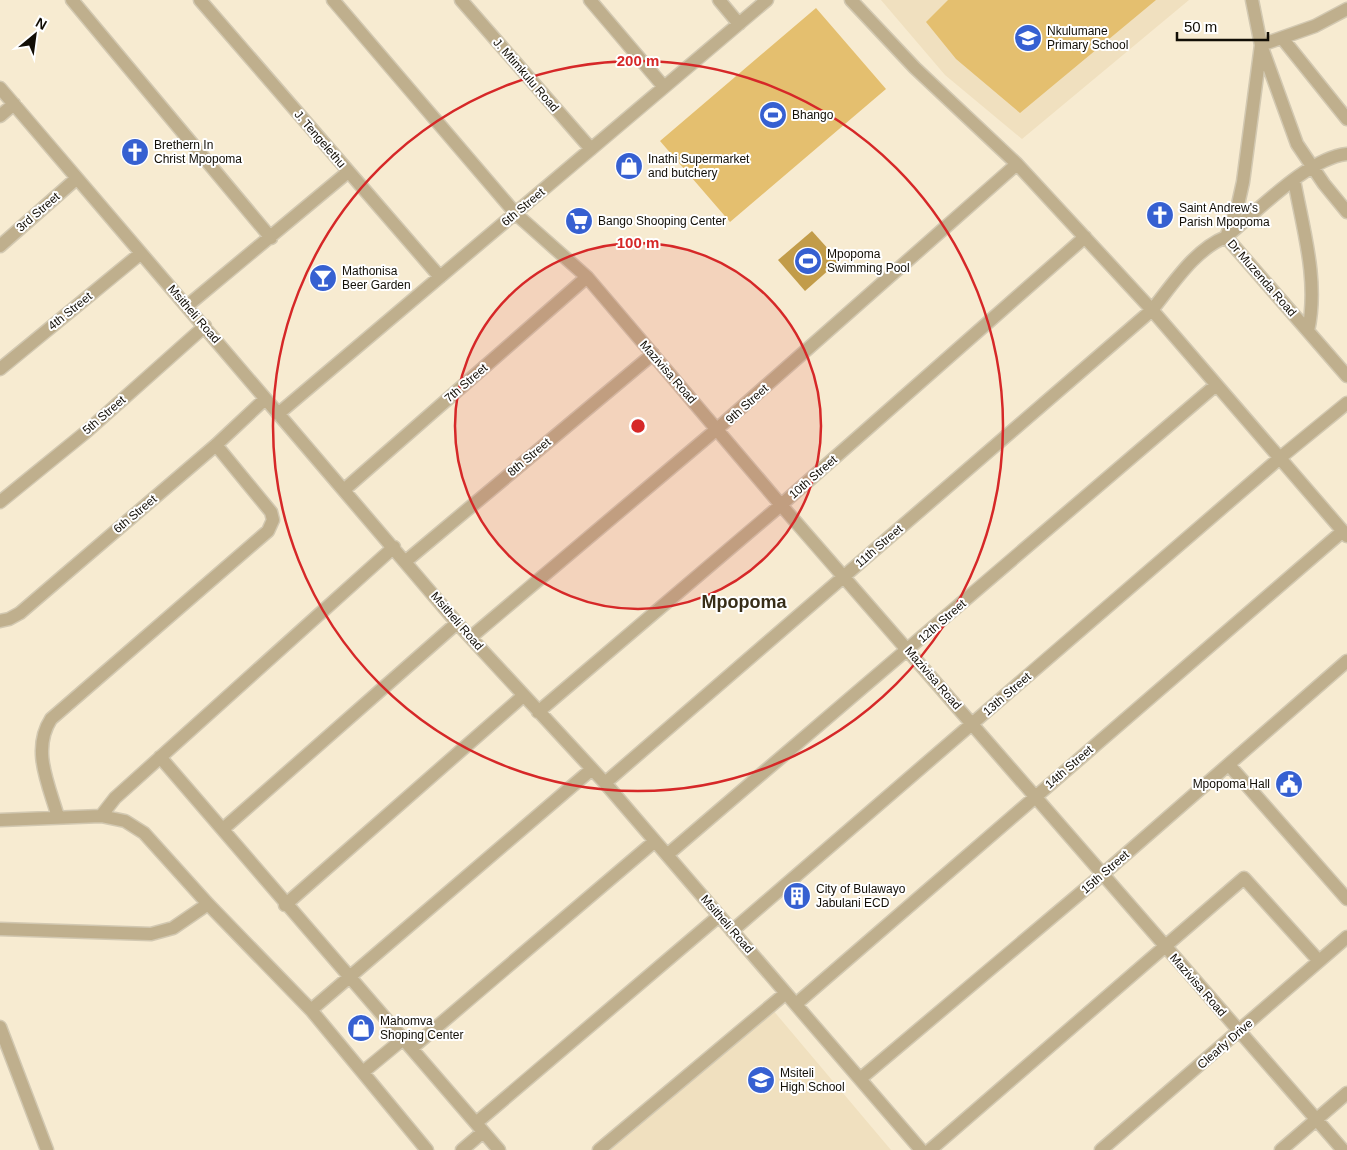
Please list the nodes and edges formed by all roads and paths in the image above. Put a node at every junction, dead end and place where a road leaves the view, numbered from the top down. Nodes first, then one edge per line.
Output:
1 (72, 0) edge
2 (200, 0) edge
3 (333, 0) edge
4 (461, 0) edge
5 (590, 0) edge
6 (719, 0) edge
7 (767, 0) edge
8 (851, 0) edge
9 (1252, 0) edge
10 (1347, 9) edge
11 (739, 24) junction
12 (1282, 38) junction
13 (1261, 45) junction
14 (664, 87) junction
15 (0, 88) edge
16 (14, 104) junction
17 (0, 116) edge
18 (1347, 118) edge
19 (591, 149) junction
20 (1347, 154) edge
21 (1017, 164) junction
22 (1312, 166) junction
23 (348, 172) junction
24 (76, 179) junction
25 (1294, 180) junction
26 (1347, 212) edge
27 (516, 214) junction
28 (1226, 236) junction
29 (271, 238) junction
30 (1085, 238) junction
31 (0, 246) edge
32 (140, 254) junction
33 (440, 277) junction
34 (587, 278) junction
35 (187, 306) junction
36 (1152, 310) junction
37 (205, 326) junction
38 (1308, 331) junction
39 (653, 354) junction
40 (0, 369) edge
41 (1347, 376) edge
42 (1216, 385) junction
43 (265, 399) junction
44 (1347, 403) edge
45 (278, 414) junction
46 (718, 430) junction
47 (216, 445) junction
48 (1281, 457) junction
49 (344, 490) junction
50 (0, 502) edge
51 (781, 505) junction
52 (1345, 533) edge
53 (394, 547) junction
54 (406, 561) junction
55 (844, 576) junction
56 (0, 620) edge
57 (457, 623) junction
58 (471, 637) junction
59 (908, 650) junction
60 (1347, 661) edge
61 (523, 696) junction
62 (538, 712) junction
63 (972, 724) junction
64 (160, 757) junction
65 (1229, 765) junction
66 (592, 769) junction
67 (605, 782) junction
68 (1035, 797) junction
69 (101, 816) junction
70 (58, 817) junction
71 (0, 820) edge
72 (223, 829) junction
73 (655, 841) junction
74 (667, 855) junction
75 (1103, 874) junction
76 (1347, 899) edge
77 (208, 904) junction
78 (285, 904) junction
79 (719, 916) junction
80 (0, 930) edge
81 (732, 931) junction
82 (1347, 937) edge
83 (1165, 947) junction
84 (1319, 960) junction
85 (348, 977) junction
86 (786, 993) junction
87 (796, 1004) junction
88 (311, 1010) junction
89 (0, 1027) edge
90 (1239, 1032) junction
91 (403, 1039) junction
92 (412, 1048) junction
93 (363, 1072) junction
94 (860, 1079) junction
95 (1347, 1093) edge
96 (1317, 1120) junction
97 (480, 1128) junction
98 (47, 1150) edge
99 (427, 1150) edge
100 (462, 1150) edge
101 (499, 1150) edge
102 (599, 1150) edge
103 (921, 1150) edge
104 (930, 1150) edge
105 (1101, 1150) edge
106 (1281, 1150) edge
107 (1343, 1150) edge

1 - 29 street
2 - 23 street, J. Tengelethu
3 - 27 street, Mazivisa Road
4 - 19 street, J. Mtimkulu Road
5 - 14 street
6 - 11 street
7 - 11 street, 6th Street
8 - 21 street
9 - 13 street
10 - 12 street
11 - 14 street, 6th Street
12 - 13 street
12 - 18 street
13 - 22 street
13 - 28 street
14 - 19 street, 6th Street
15 - 16 street, Msitheli Road
16 - 17 street
16 - 24 street, Msitheli Road
19 - 27 street, 6th Street
20 - 22 street
21 - 30 street
21 - 46 street, 9th Street
22 - 25 street
22 - 26 street
23 - 29 street
23 - 33 street, J. Tengelethu
24 - 31 street, 3rd Street
24 - 32 street, Msitheli Road
25 - 28 street
25 - 38 street
27 - 33 street, 6th Street
27 - 34 street, Mazivisa Road
28 - 36 street, Dr Muzenda Road
28 - 38 street, Dr Muzenda Road
29 - 35 street
30 - 36 street
30 - 51 street, 10th Street
32 - 35 street, Msitheli Road
32 - 40 street, 4th Street
33 - 45 street, 6th Street
34 - 39 street, Mazivisa Road
34 - 49 street, 7th Street
35 - 37 street, Msitheli Road
36 - 42 street
36 - 55 street, 11th Street
37 - 43 street, Msitheli Road
37 - 50 street, 5th Street
38 - 41 street, Dr Muzenda Road
39 - 46 street, Mazivisa Road
39 - 54 street, 8th Street
42 - 48 street
42 - 59 street, 12th Street
43 - 45 street, Msitheli Road
43 - 47 street, 6th Street
44 - 48 street, 13th Street
45 - 49 street, Msitheli Road
46 - 51 street, Mazivisa Road
46 - 58 street, 9th Street
47 - 56 street, 6th Street
47 - 70 street
48 - 52 street
48 - 63 street, 13th Street
49 - 53 street, Msitheli Road
51 - 55 street, Mazivisa Road
51 - 62 street, 10th Street
52 - 68 street, 14th Street
53 - 54 street, Msitheli Road
53 - 64 street
54 - 57 street, Msitheli Road
55 - 59 street, Mazivisa Road
55 - 67 street, 11th Street
57 - 58 street, Msitheli Road
57 - 72 street
58 - 61 street, Msitheli Road
59 - 63 street, Mazivisa Road
59 - 74 street, 12th Street
60 - 65 street, 15th Street
61 - 62 street, Msitheli Road
61 - 78 street
62 - 66 street, Msitheli Road
63 - 68 street, Mazivisa Road
63 - 81 street, 13th Street
64 - 69 street
64 - 72 street
65 - 75 street, 15th Street
65 - 76 street
66 - 67 street, Msitheli Road
66 - 85 street
67 - 73 street, Msitheli Road
68 - 75 street, Mazivisa Road
68 - 87 street, 14th Street
69 - 70 street
69 - 77 street
70 - 71 street
72 - 78 street
73 - 74 street, Msitheli Road
73 - 92 street
74 - 79 street, Msitheli Road
75 - 83 street, Mazivisa Road
75 - 94 street, 15th Street
77 - 80 street
77 - 88 street
78 - 85 street
79 - 81 street, Msitheli Road
79 - 97 street
81 - 86 street, Msitheli Road
82 - 84 street, Clearly Drive
83 - 84 street
83 - 90 street, Mazivisa Road
83 - 104 street
84 - 90 street, Clearly Drive
85 - 88 street
85 - 91 street
86 - 87 street, Msitheli Road
86 - 102 street
87 - 94 street, Msitheli Road
88 - 93 street
89 - 98 street
90 - 96 street, Mazivisa Road
90 - 105 street, Clearly Drive
91 - 92 street
91 - 93 street
92 - 97 street
93 - 99 street
94 - 103 street, Msitheli Road
95 - 96 street
96 - 106 street
96 - 107 street, Mazivisa Road
97 - 100 street
97 - 101 street

